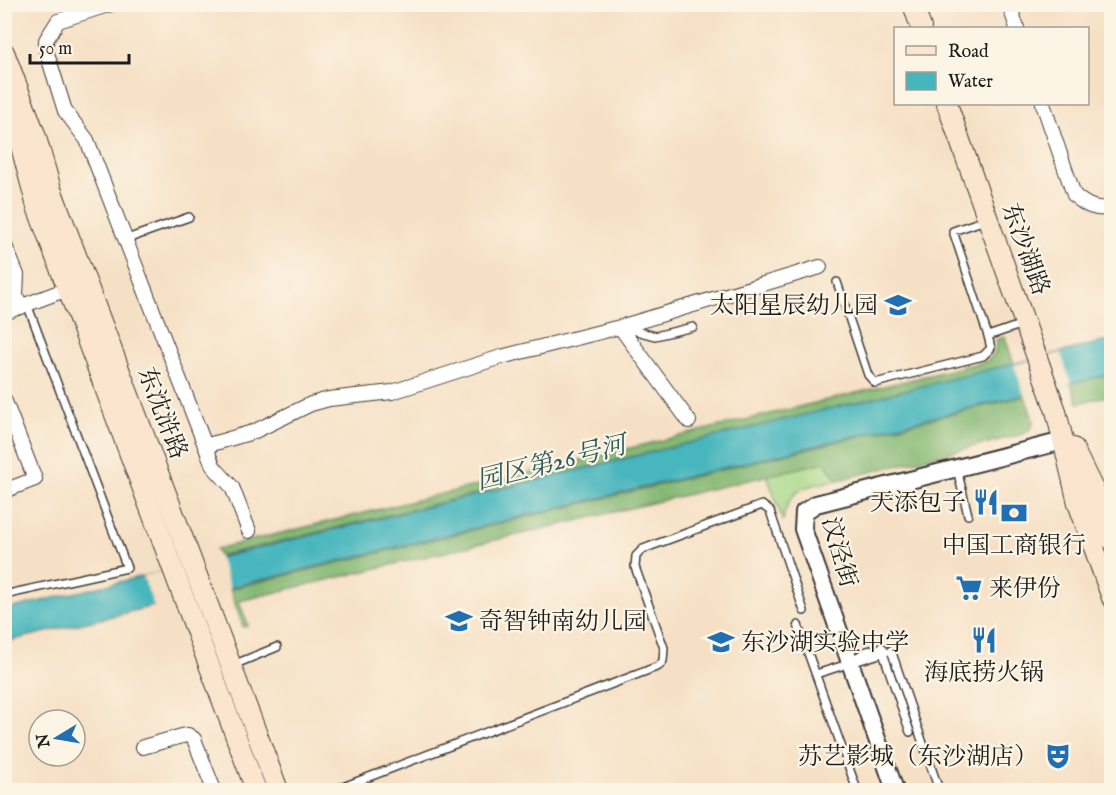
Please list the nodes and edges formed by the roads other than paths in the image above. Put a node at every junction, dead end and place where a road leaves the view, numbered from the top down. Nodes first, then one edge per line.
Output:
1 (111, 4) edge
2 (913, 4) edge
3 (1009, 4) edge
4 (921, 27) edge
5 (1017, 27) edge
6 (4, 52) edge
7 (4, 103) edge
8 (948, 105) edge
9 (1043, 105) edge
10 (1112, 208) edge
11 (189, 217) dead end
12 (988, 219) junction
13 (124, 240) junction
14 (4, 243) edge
15 (820, 267) dead end
16 (837, 282) dead end
17 (68, 289) junction
18 (24, 306) junction
19 (4, 313) edge
20 (1025, 323) junction
21 (620, 327) junction
22 (693, 327) dead end
23 (988, 336) junction
24 (4, 399) edge
25 (1056, 411) junction
26 (689, 422) dead end
27 (1063, 441) junction
28 (205, 446) junction
29 (957, 469) junction
30 (4, 491) edge
31 (968, 515) dead end
32 (249, 531) dead end
33 (1112, 540) edge
34 (4, 595) edge
35 (1112, 598) edge
36 (804, 611) dead end
37 (798, 625) dead end
38 (277, 648) dead end
39 (882, 650) junction
40 (850, 662) junction
41 (231, 666) junction
42 (816, 674) junction
43 (910, 732) dead end
44 (143, 747) dead end
45 (214, 790) edge
46 (256, 790) edge
47 (278, 790) edge
48 (335, 790) edge
49 (857, 790) edge
50 (895, 790) edge
51 (939, 790) edge

1 - 13 street
2 - 4 main road
3 - 5 street
6 - 41 main road, 东沈浒路
7 - 17 main road, 东沈浒路
8 - 12 main road, 东沙湖路
9 - 10 street
11 - 13 lane
12 - 20 main road, 东沙湖路
12 - 23 lane
13 - 28 street
14 - 18 street
15 - 21 street
16 - 23 lane
17 - 18 street
17 - 46 main road, 东沈浒路
18 - 19 street
18 - 34 lane
20 - 23 lane
20 - 25 main road, 东沙湖路
21 - 22 lane
21 - 26 street
21 - 28 street
24 - 30 street
25 - 27 main road, 东沙湖路
25 - 33 main road, 东沙湖路
27 - 29 street, 汶泾街
27 - 35 main road, 东沙湖路
28 - 32 street
29 - 31 lane
29 - 40 street, 汶泾街
36 - 48 lane
37 - 42 lane
38 - 41 lane
39 - 40 lane
39 - 43 lane
39 - 51 lane
40 - 42 lane
40 - 50 street, 汶泾街
41 - 47 main road, 东沈浒路
42 - 49 lane
44 - 45 street

